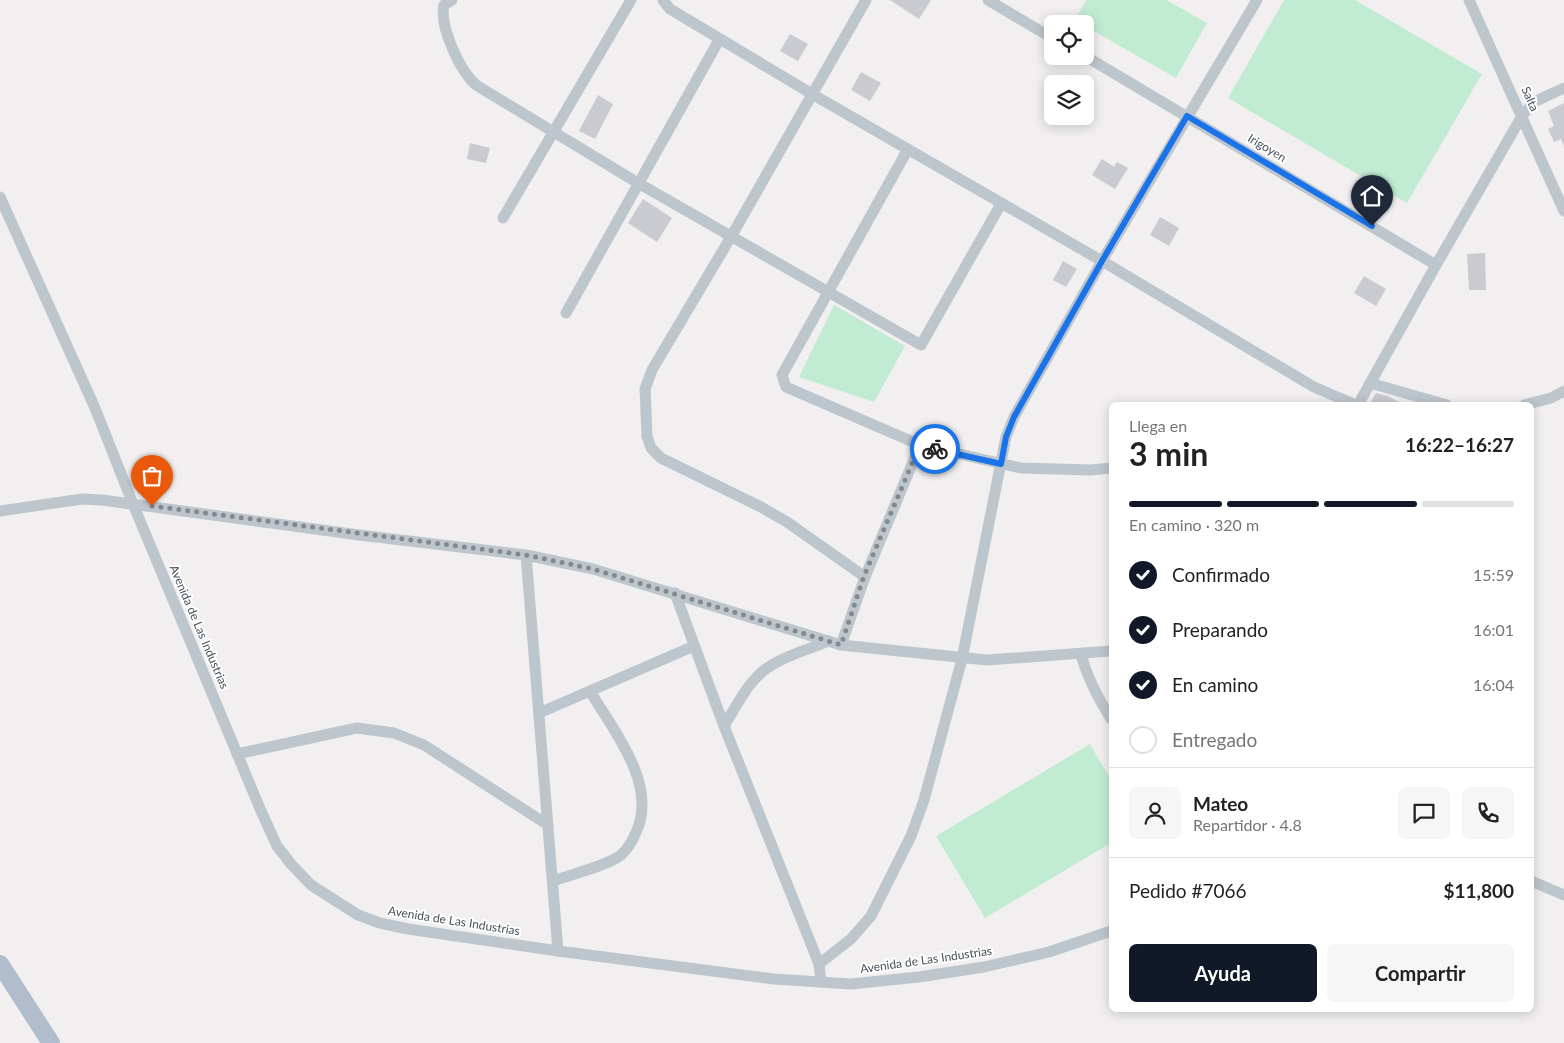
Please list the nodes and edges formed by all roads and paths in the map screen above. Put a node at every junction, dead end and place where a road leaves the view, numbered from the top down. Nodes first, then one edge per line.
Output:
1 (452, 0) edge
2 (631, 0) edge
3 (663, 0) edge
4 (866, 0) edge
5 (988, 0) edge
6 (1257, 0) edge
7 (1469, 0) edge
8 (1044, 33) edge
9 (719, 40) junction
10 (1094, 61) edge
11 (1564, 88) edge
12 (812, 94) junction
13 (1187, 116) junction
14 (1522, 116) junction
15 (554, 132) junction
16 (908, 149) junction
17 (638, 182) junction
18 (0, 197) edge
19 (1001, 204) junction
20 (1564, 211) edge
21 (503, 218) dead end
22 (732, 235) junction
23 (1102, 261) junction
24 (1436, 264) junction
25 (828, 292) junction
26 (566, 313) dead end
27 (1370, 383) junction
28 (1564, 391) edge
29 (1350, 402) edge
30 (1359, 402) edge
31 (1436, 402) edge
32 (1534, 402) edge
33 (920, 445) junction
34 (1001, 464) junction
35 (1109, 468) edge
36 (133, 504) junction
37 (0, 510) edge
38 (526, 555) junction
39 (864, 576) junction
40 (675, 593) junction
41 (829, 641) junction
42 (841, 645) junction
43 (694, 646) junction
44 (1109, 651) edge
45 (1080, 654) junction
46 (962, 659) junction
47 (590, 691) junction
48 (539, 713) junction
49 (1109, 716) edge
50 (724, 726) junction
51 (237, 754) junction
52 (548, 825) junction
53 (553, 881) junction
54 (1534, 882) edge
55 (1564, 895) edge
56 (1109, 931) edge
57 (558, 951) junction
58 (0, 964) edge
59 (819, 964) junction
60 (821, 982) junction
61 (51, 1043) edge

1 - 15 street
2 - 15 street
3 - 9 street
4 - 12 street
5 - 8 street
6 - 13 street
7 - 14 street, Salta
9 - 12 street
9 - 17 street
10 - 13 street, Irigoyen
11 - 14 street
12 - 16 street
12 - 22 street
13 - 23 street
13 - 24 street, Irigoyen
14 - 20 street, Salta
14 - 24 street
15 - 17 street
15 - 21 street
16 - 19 street
16 - 25 street
17 - 22 street
17 - 26 street
18 - 36 street, Avenida de Las Industrias
19 - 23 street
19 - 25 street
22 - 25 street
22 - 39 street
23 - 29 street
23 - 34 street
24 - 27 street
25 - 33 street
27 - 30 street
27 - 31 street
28 - 32 street
33 - 34 street
33 - 39 street
34 - 35 street
34 - 46 street
36 - 37 street
36 - 38 street
36 - 51 street, Avenida de Las Industrias
38 - 40 street
38 - 48 street
39 - 42 street
40 - 41 street
40 - 43 street
41 - 42 street
41 - 50 street
42 - 46 street
43 - 47 street
43 - 50 street
44 - 45 street
45 - 46 street
45 - 49 street
46 - 59 street
47 - 48 street
47 - 53 street
48 - 52 street
50 - 59 street
51 - 52 street
51 - 57 street, Avenida de Las Industrias
52 - 53 street
53 - 57 street
54 - 55 street
56 - 60 street, Avenida de Las Industrias
57 - 60 street, Avenida de Las Industrias
58 - 61 main road
59 - 60 street

